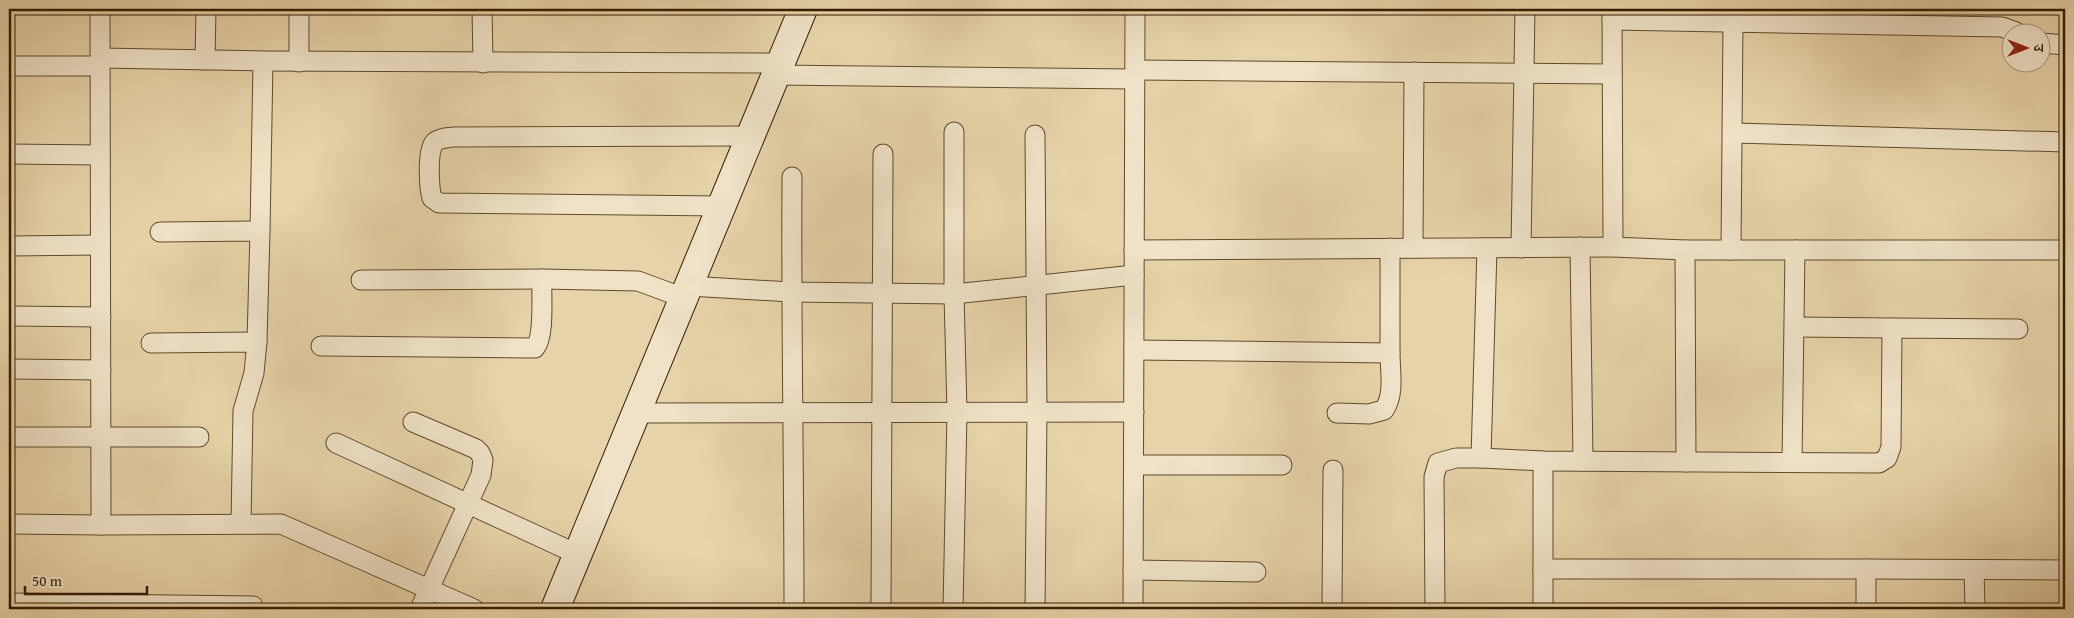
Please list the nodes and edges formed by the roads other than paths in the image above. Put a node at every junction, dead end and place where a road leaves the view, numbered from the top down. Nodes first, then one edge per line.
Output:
1 (100, 9) edge
2 (206, 9) edge
3 (299, 9) edge
4 (482, 9) edge
5 (803, 9) edge
6 (1134, 9) edge
7 (1525, 9) edge
8 (1612, 14) edge
9 (1733, 22) junction
10 (2002, 27) edge
11 (2052, 43) edge
12 (2065, 45) edge
13 (205, 60) junction
14 (263, 61) junction
15 (100, 62) junction
16 (299, 62) junction
17 (483, 63) junction
18 (9, 66) edge
19 (777, 69) junction
20 (1414, 72) junction
21 (1524, 73) junction
22 (1134, 74) junction
23 (1612, 74) junction
24 (954, 132) dead end
25 (1733, 133) junction
26 (1035, 135) dead end
27 (750, 136) junction
28 (2065, 142) edge
29 (9, 154) edge
30 (883, 154) dead end
31 (100, 155) junction
32 (792, 178) dead end
33 (722, 206) junction
34 (260, 231) junction
35 (160, 232) dead end
36 (100, 245) junction
37 (9, 246) edge
38 (1580, 247) junction
39 (1613, 247) junction
40 (1390, 248) junction
41 (1413, 248) junction
42 (1487, 248) junction
43 (1521, 248) junction
44 (1134, 250) junction
45 (1685, 250) junction
46 (1731, 250) junction
47 (1795, 250) junction
48 (2065, 250) edge
49 (1134, 275) junction
50 (542, 279) junction
51 (362, 280) dead end
52 (1035, 285) junction
53 (686, 292) junction
54 (791, 292) junction
55 (882, 293) junction
56 (954, 294) junction
57 (9, 316) edge
58 (101, 317) junction
59 (1795, 327) junction
60 (1892, 328) junction
61 (2018, 329) dead end
62 (257, 342) junction
63 (151, 343) dead end
64 (321, 346) dead end
65 (1134, 350) junction
66 (1390, 353) junction
67 (9, 369) edge
68 (101, 370) junction
69 (882, 412) junction
70 (957, 412) junction
71 (1037, 412) junction
72 (1134, 412) junction
73 (637, 413) junction
74 (794, 413) junction
75 (1337, 413) dead end
76 (413, 422) dead end
77 (9, 437) edge
78 (199, 437) dead end
79 (101, 438) junction
80 (336, 443) dead end
81 (1481, 458) junction
82 (1543, 461) junction
83 (1583, 461) junction
84 (1686, 462) junction
85 (1792, 462) junction
86 (1134, 465) junction
87 (1282, 465) dead end
88 (1333, 470) dead end
89 (469, 504) junction
90 (9, 524) edge
91 (242, 524) junction
92 (101, 525) junction
93 (579, 555) junction
94 (1134, 570) junction
95 (1544, 570) junction
96 (1866, 570) junction
97 (1974, 570) junction
98 (2065, 570) edge
99 (1256, 572) dead end
100 (428, 588) junction
101 (9, 603) edge
102 (89, 607) edge
103 (256, 608) edge
104 (420, 609) edge
105 (474, 609) edge
106 (555, 609) edge
107 (794, 609) edge
108 (881, 609) edge
109 (953, 609) edge
110 (1035, 609) edge
111 (1134, 609) edge
112 (1332, 609) edge
113 (1434, 609) edge
114 (1544, 609) edge
115 (1866, 609) edge
116 (1975, 609) edge

1 - 15 street
2 - 13 street
3 - 16 street
4 - 17 street
5 - 19 street
6 - 22 street
7 - 21 street
8 - 9 street
8 - 23 street
9 - 10 street
9 - 25 street
11 - 12 street
13 - 14 street
13 - 15 street
14 - 16 street
14 - 34 street
15 - 18 street
15 - 31 street
16 - 17 street
17 - 19 street
19 - 22 street
19 - 27 street
20 - 21 street
20 - 22 street
20 - 41 street
21 - 23 street
21 - 43 street
22 - 44 street
23 - 39 street
24 - 56 street
25 - 28 street
25 - 46 street
26 - 52 street
27 - 33 street
27 - 33 street
29 - 31 street
30 - 55 street
31 - 36 street
32 - 54 street
33 - 53 street
34 - 35 street
34 - 62 street
36 - 37 street
36 - 58 street
38 - 39 street
38 - 43 street
38 - 83 street
39 - 45 street
40 - 41 street
40 - 44 street
40 - 66 street
41 - 42 street
42 - 43 street
42 - 81 street
44 - 49 street
45 - 46 street
45 - 84 street
46 - 47 street
47 - 48 street
47 - 59 street
49 - 52 street
49 - 65 street
50 - 51 street
50 - 53 street
50 - 64 street
52 - 56 street
52 - 71 street
53 - 54 street
53 - 73 street
54 - 55 street
54 - 74 street
55 - 56 street
55 - 69 street
56 - 70 street
57 - 58 street
58 - 68 street
59 - 60 street
59 - 85 street
60 - 61 street
60 - 85 street
62 - 63 street
62 - 91 street
65 - 66 street
65 - 72 street
66 - 75 street
67 - 68 street
68 - 79 street
69 - 70 street
69 - 74 street
69 - 108 street
70 - 71 street
70 - 109 street
71 - 72 street
71 - 110 street
72 - 86 street
73 - 74 street
73 - 93 street
74 - 107 street
76 - 89 street
77 - 79 street
78 - 79 street
79 - 92 street
80 - 89 street
81 - 82 street
81 - 113 street
82 - 83 street
82 - 95 street
83 - 84 street
84 - 85 street
86 - 87 street
86 - 94 street
88 - 112 street
89 - 93 street
89 - 100 street
90 - 92 street
91 - 92 street
91 - 100 street
93 - 106 street
94 - 99 street
94 - 111 street
95 - 96 street
95 - 114 street
96 - 97 street
96 - 115 street
97 - 98 street
97 - 116 street
100 - 104 street
100 - 105 street
101 - 102 street
102 - 103 street

